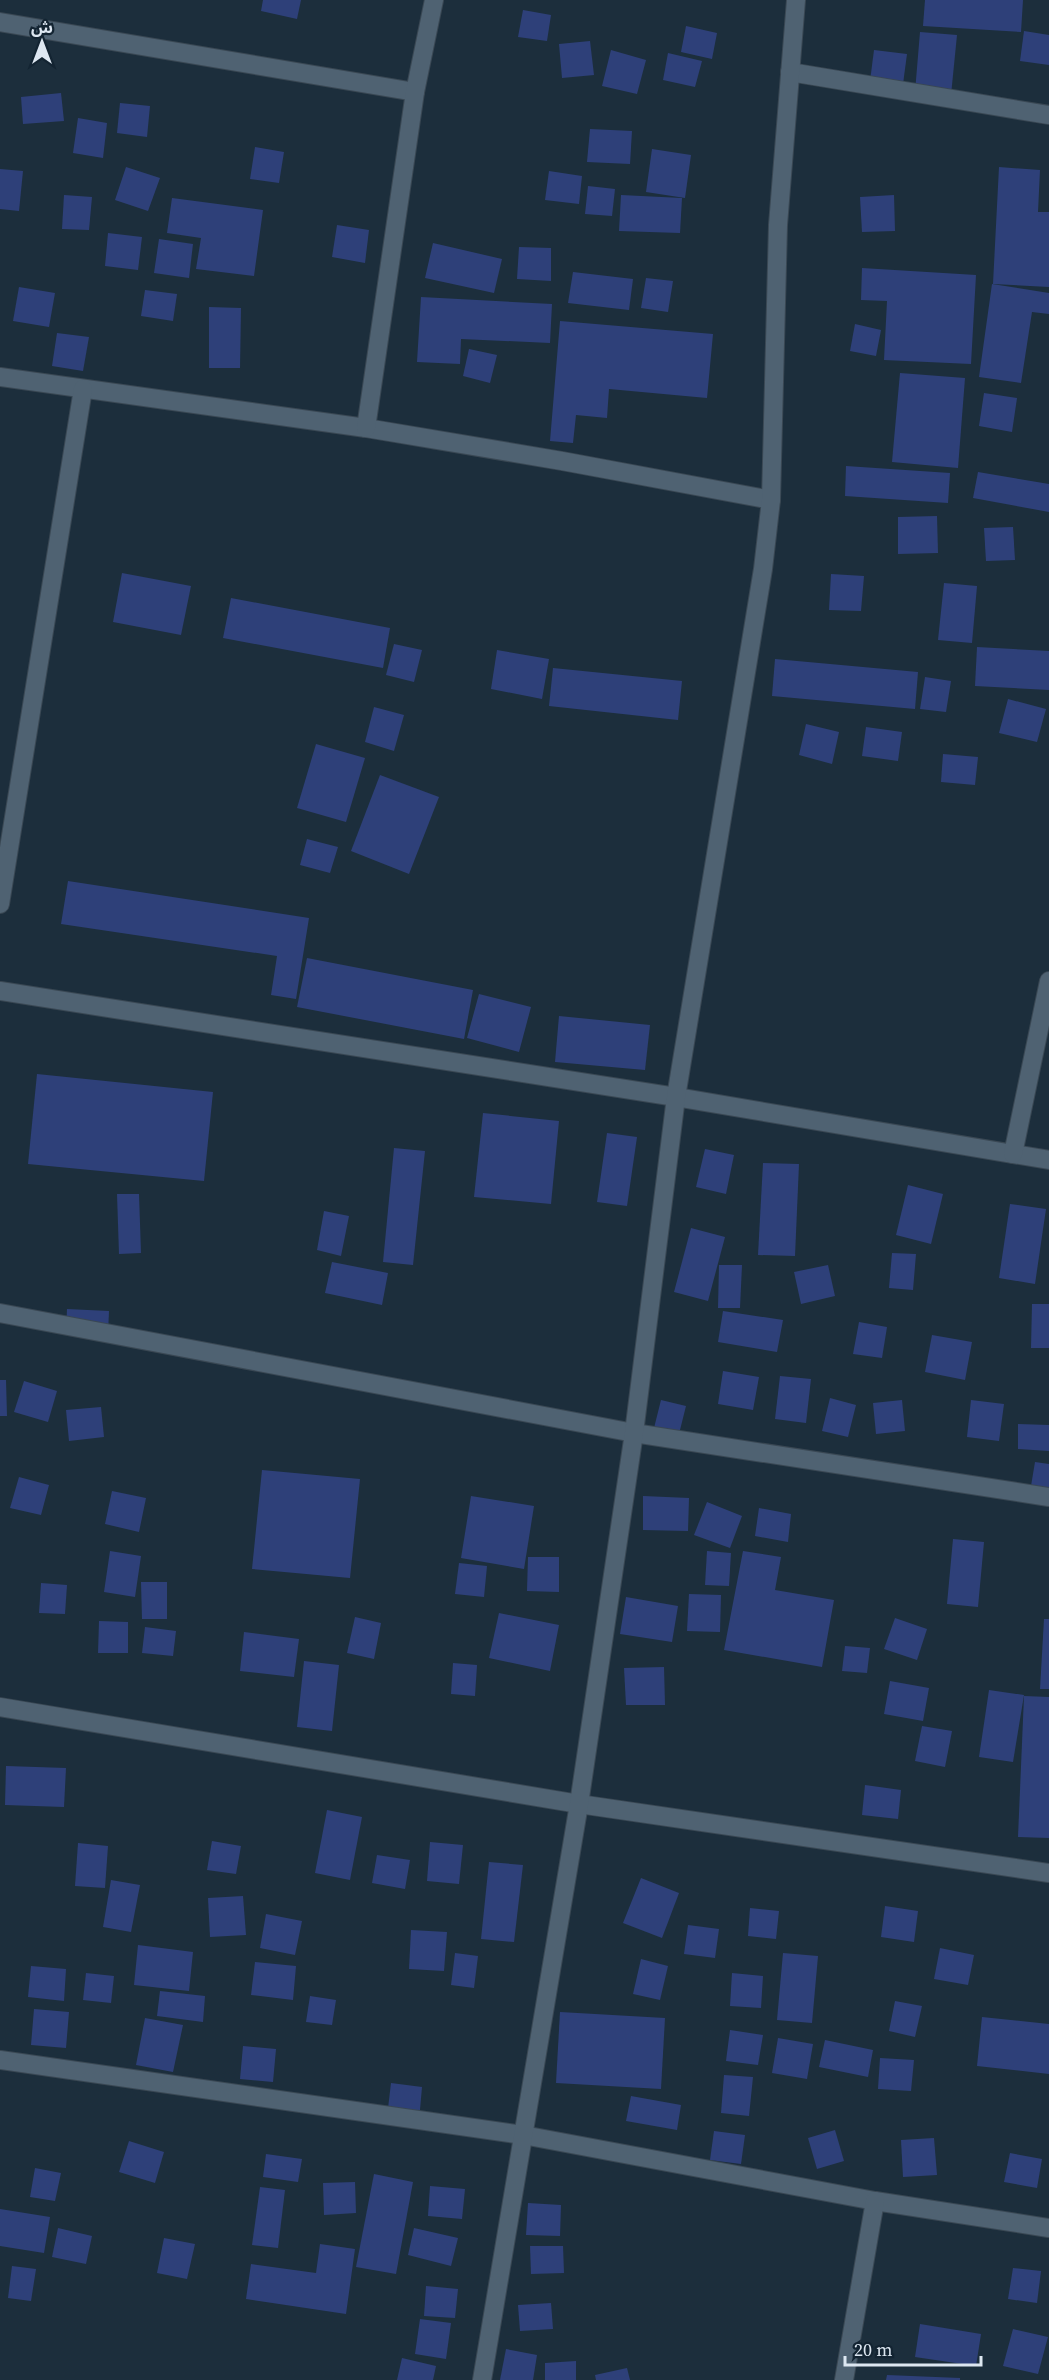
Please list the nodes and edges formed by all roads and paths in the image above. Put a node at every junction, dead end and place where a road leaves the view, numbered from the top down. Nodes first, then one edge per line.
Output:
1 (434, 0) edge
2 (796, 0) edge
3 (0, 22) edge
4 (790, 72) junction
5 (415, 92) junction
6 (1049, 115) edge
7 (0, 377) edge
8 (83, 388) junction
9 (366, 428) junction
10 (771, 500) junction
11 (0, 904) edge
12 (1049, 981) edge
13 (0, 991) edge
14 (676, 1097) junction
15 (1013, 1155) junction
16 (1049, 1160) edge
17 (0, 1313) edge
18 (634, 1433) junction
19 (1049, 1497) edge
20 (0, 1707) edge
21 (579, 1804) junction
22 (1049, 1873) edge
23 (0, 2060) edge
24 (523, 2136) junction
25 (875, 2201) junction
26 (1049, 2228) edge
27 (482, 2380) edge
28 (844, 2380) edge

1 - 5 street
2 - 4 street
3 - 5 street
4 - 6 street
4 - 10 street
5 - 9 street
7 - 8 street
8 - 9 street
8 - 11 street
9 - 10 street
10 - 14 street
12 - 15 street
13 - 14 street
14 - 15 street
14 - 18 street
15 - 16 street
17 - 18 street
18 - 19 street
18 - 21 street
20 - 21 street
21 - 22 street
21 - 24 street
23 - 24 street
24 - 25 street
24 - 27 street
25 - 26 street
25 - 28 street

